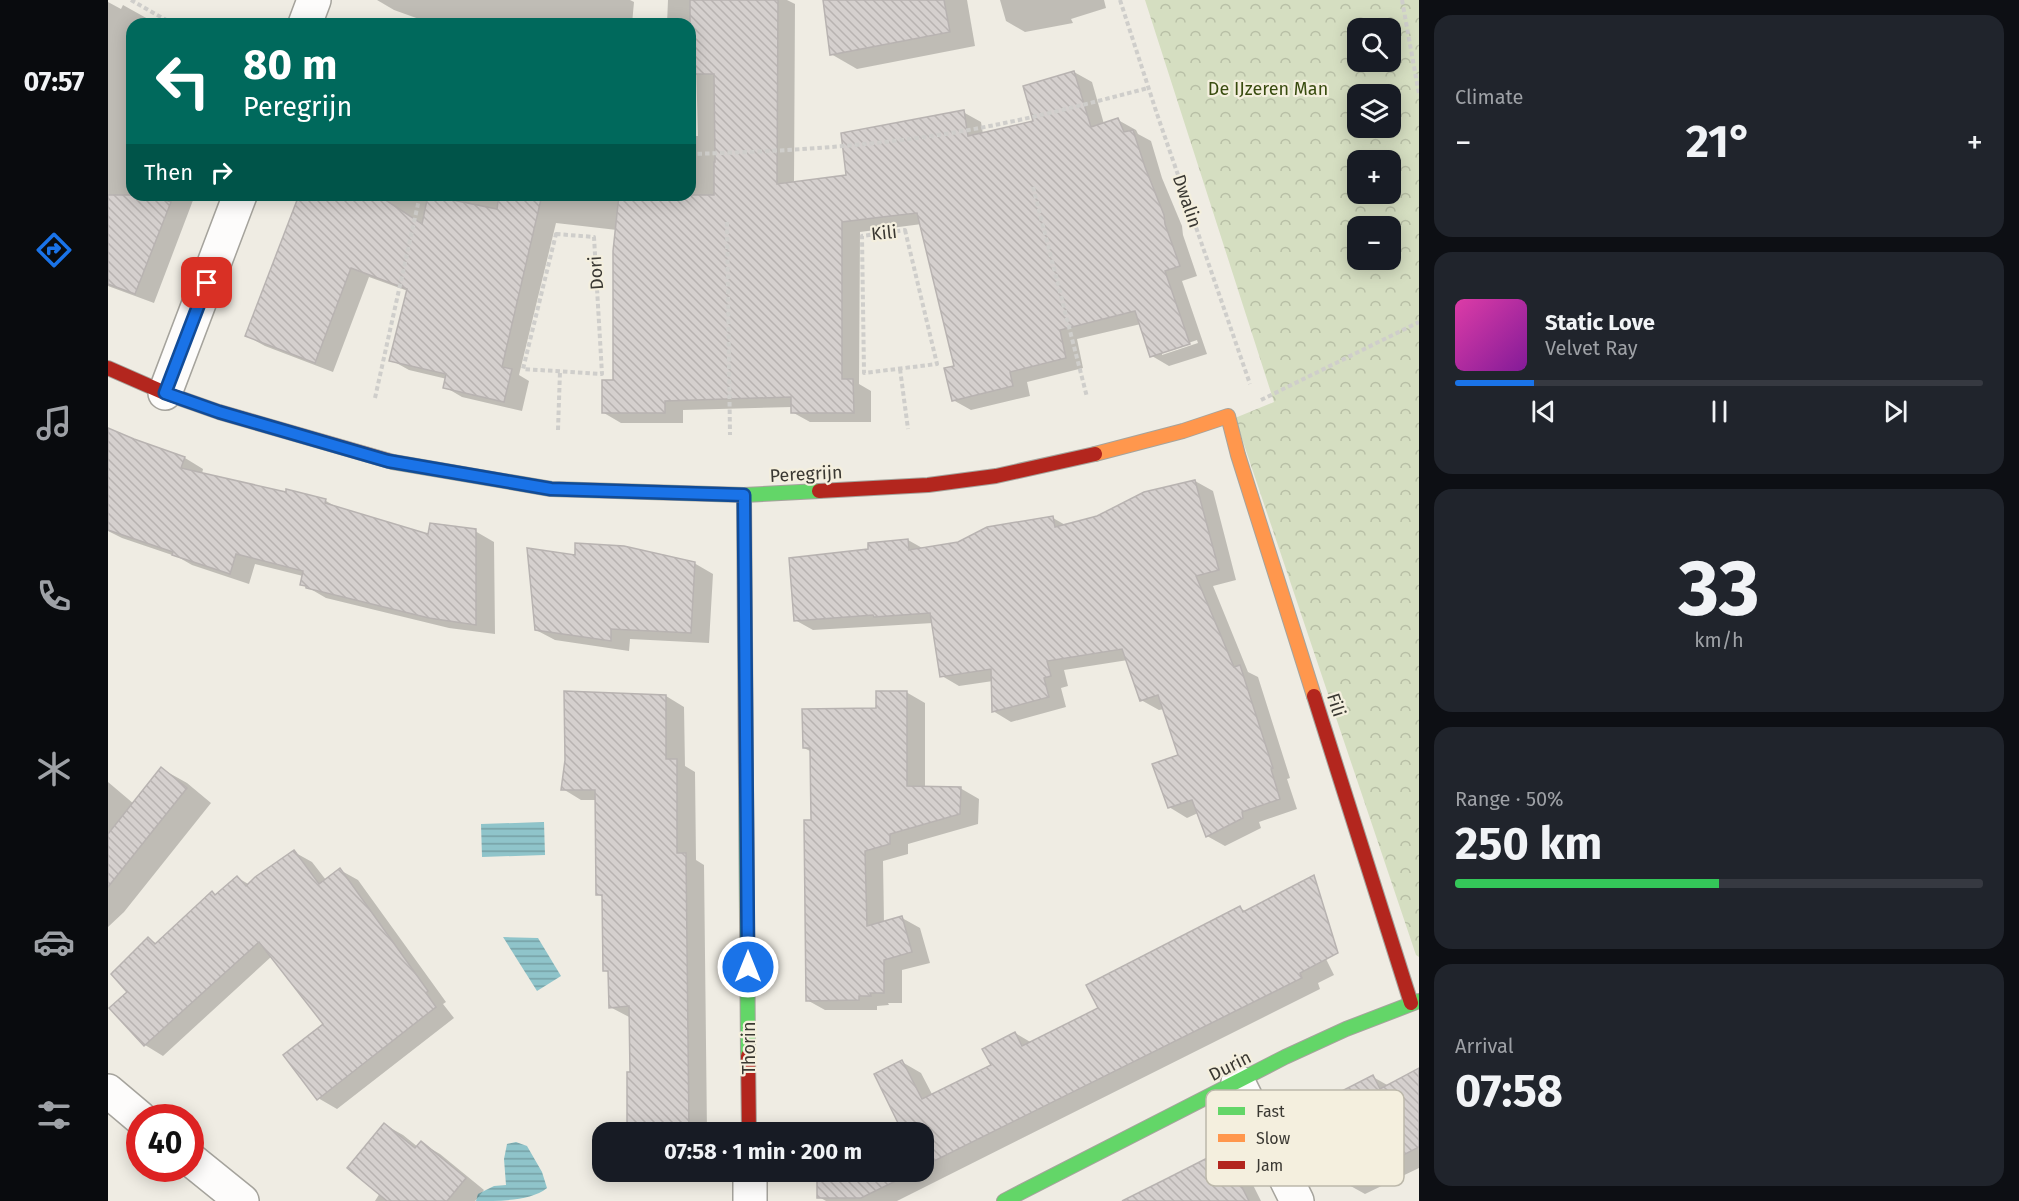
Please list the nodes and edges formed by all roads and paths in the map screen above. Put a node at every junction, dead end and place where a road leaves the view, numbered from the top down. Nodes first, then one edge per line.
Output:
1 (130, 0) edge
2 (314, 0) edge
3 (1120, 0) edge
4 (1402, 0) edge
5 (162, 18) edge
6 (307, 18) edge
7 (1148, 88) junction
8 (1419, 94) edge
9 (696, 154) edge
10 (1033, 187) dead end
11 (238, 201) edge
12 (419, 201) edge
13 (727, 222) dead end
14 (1419, 321) edge
15 (108, 368) edge
16 (900, 369) junction
17 (560, 371) junction
18 (165, 393) junction
19 (1253, 393) dead end
20 (1086, 397) dead end
21 (375, 398) dead end
22 (1256, 402) dead end
23 (1228, 416) joint
24 (908, 429) dead end
25 (558, 430) dead end
26 (730, 435) dead end
27 (744, 495) junction
28 (1415, 1002) edge
29 (1238, 1082) junction
30 (1222, 1090) edge
31 (1242, 1090) edge
32 (108, 1091) edge
33 (1206, 1098) edge
34 (126, 1106) edge
35 (750, 1122) edge
36 (204, 1170) edge
37 (750, 1182) edge
38 (1290, 1186) edge
39 (242, 1201) edge
40 (750, 1201) edge
41 (1004, 1201) edge
42 (1297, 1201) edge

1 - 5 path
2 - 6 street
3 - 7 path, Dwalin
4 - 8 path
7 - 9 path
7 - 19 path, Dwalin
10 - 20 path
11 - 18 street
12 - 21 path
13 - 26 path
14 - 22 path
15 - 18 street, Peregrijn
16 - 16 path, Kili
16 - 24 path
17 - 17 path, Dori
17 - 25 path
18 - 27 street, Peregrijn
23 - 27 street, Peregrijn
23 - 28 street, Fili
27 - 35 street, Thorin
28 - 29 street, Durin
29 - 30 street, Durin
29 - 31 street
32 - 34 street
33 - 41 street, Durin
36 - 39 street
37 - 40 street
38 - 42 street

